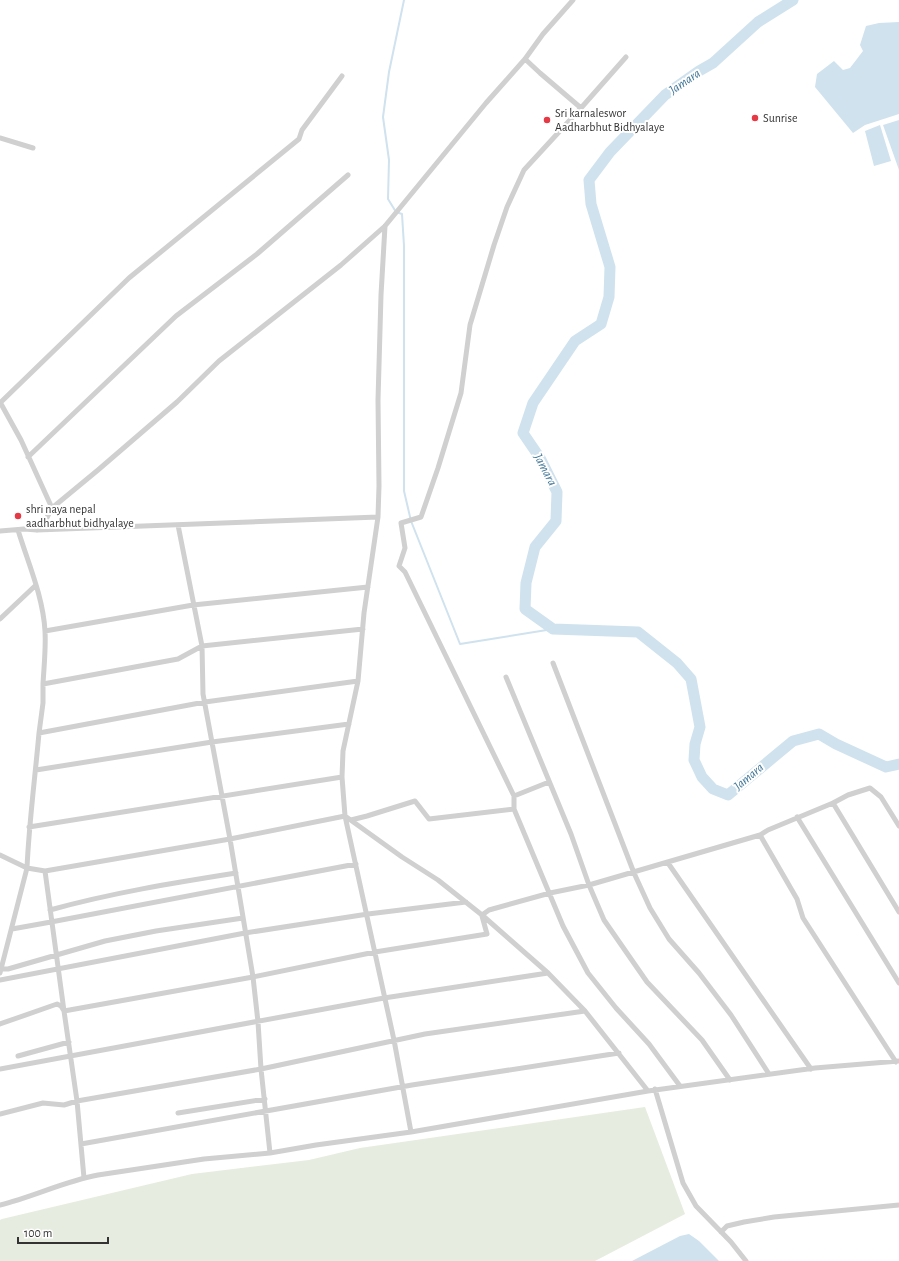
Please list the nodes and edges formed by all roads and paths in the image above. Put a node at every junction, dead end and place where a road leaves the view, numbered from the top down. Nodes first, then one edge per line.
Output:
1 (573, 0) edge
2 (626, 57) dead end
3 (525, 59) junction
4 (342, 76) dead end
5 (581, 108) junction
6 (0, 138) edge
7 (33, 148) dead end
8 (348, 175) dead end
9 (385, 226) junction
10 (0, 402) edge
11 (28, 457) junction
12 (52, 508) junction
13 (378, 517) junction
14 (178, 525) junction
15 (18, 530) junction
16 (37, 530) junction
17 (0, 531) edge
18 (36, 585) junction
19 (368, 587) junction
20 (193, 605) junction
21 (0, 619) edge
22 (363, 629) junction
23 (45, 631) junction
24 (202, 646) junction
25 (553, 663) dead end
26 (506, 677) dead end
27 (358, 681) junction
28 (43, 684) junction
29 (204, 702) junction
30 (348, 724) junction
31 (39, 733) junction
32 (212, 742) junction
33 (36, 770) junction
34 (342, 777) junction
35 (549, 782) junction
36 (223, 796) junction
37 (514, 796) junction
38 (833, 802) junction
39 (514, 809) junction
40 (345, 816) junction
41 (798, 817) junction
42 (351, 820) junction
43 (899, 826) edge
44 (29, 827) junction
45 (760, 835) junction
46 (230, 839) junction
47 (0, 855) edge
48 (668, 863) junction
49 (356, 864) junction
50 (26, 868) junction
51 (45, 870) junction
52 (236, 873) junction
53 (634, 873) junction
54 (589, 885) junction
55 (238, 886) junction
56 (550, 894) junction
57 (466, 902) junction
58 (50, 910) junction
59 (899, 912) edge
60 (368, 914) junction
61 (482, 915) junction
62 (243, 918) junction
63 (51, 922) junction
64 (12, 929) junction
65 (245, 933) junction
66 (376, 952) junction
67 (56, 955) junction
68 (59, 969) junction
69 (0, 971) edge
70 (548, 973) junction
71 (253, 977) junction
72 (0, 980) edge
73 (899, 983) edge
74 (384, 998) junction
75 (64, 1011) junction
76 (585, 1011) junction
77 (258, 1022) junction
78 (0, 1024) edge
79 (394, 1040) junction
80 (69, 1042) junction
81 (619, 1053) junction
82 (18, 1056) dead end
83 (71, 1056) junction
84 (897, 1062) edge
85 (0, 1069) edge
86 (261, 1069) junction
87 (811, 1069) junction
88 (769, 1074) junction
89 (730, 1080) junction
90 (680, 1086) junction
91 (403, 1087) junction
92 (655, 1089) junction
93 (648, 1091) junction
94 (265, 1099) junction
95 (77, 1101) junction
96 (266, 1112) junction
97 (178, 1113) dead end
98 (0, 1114) edge
99 (411, 1132) junction
100 (81, 1144) junction
101 (270, 1153) junction
102 (84, 1178) junction
103 (0, 1205) edge
104 (899, 1205) edge
105 (721, 1232) junction
106 (746, 1261) edge

1 - 3 street
2 - 5 street
3 - 5 street
3 - 9 street
4 - 10 street
5 - 37 street
6 - 7 street
8 - 11 street
9 - 12 street
9 - 13 street
10 - 11 street
11 - 12 street
12 - 16 street
13 - 14 street
13 - 19 street
14 - 16 street
14 - 20 street
15 - 16 street
15 - 17 street
15 - 18 street
18 - 21 street
18 - 23 street
19 - 20 street
19 - 22 street
20 - 23 street
20 - 24 street
22 - 24 street
22 - 27 street
23 - 28 street
24 - 28 street
24 - 29 street
25 - 53 street
26 - 35 street
27 - 29 street
27 - 30 street
28 - 31 street
29 - 31 street
29 - 32 street
30 - 32 street
30 - 34 street
31 - 33 street
32 - 33 street
32 - 36 street
33 - 44 street
34 - 36 street
34 - 40 street
35 - 37 street
35 - 54 street
36 - 44 street
36 - 46 street
37 - 39 street
38 - 41 street
38 - 43 street
38 - 59 street
39 - 42 street
39 - 56 street
40 - 42 street
40 - 46 street
40 - 49 street
41 - 45 street
41 - 73 street
42 - 57 street
44 - 50 street
45 - 48 street
45 - 84 street
46 - 51 street
46 - 52 street
47 - 50 street
48 - 53 street
48 - 87 street
49 - 55 street
49 - 60 street
50 - 51 street
50 - 64 street
51 - 58 street
52 - 55 street
52 - 58 street
53 - 54 street
53 - 88 street
54 - 56 street
54 - 89 street
55 - 62 street
55 - 63 street
56 - 61 street
56 - 90 street
57 - 60 street
57 - 61 street
58 - 63 street
60 - 65 street
60 - 66 street
61 - 66 street
61 - 70 street
62 - 65 street
62 - 67 street
63 - 64 street
63 - 67 street
64 - 69 street
65 - 68 street
65 - 71 street
66 - 71 street
66 - 74 street
67 - 68 street
67 - 69 street
68 - 72 street
68 - 75 street
70 - 74 street
70 - 76 street
71 - 75 street
71 - 77 street
74 - 77 street
74 - 79 street
75 - 78 street
75 - 80 street
76 - 79 street
76 - 81 street
77 - 83 street
77 - 86 street
79 - 86 street
79 - 91 street
80 - 82 street
80 - 83 street
81 - 91 street
81 - 93 street
83 - 85 street
83 - 95 street
84 - 87 street
86 - 94 street
86 - 95 street
87 - 88 street
88 - 89 street
89 - 90 street
90 - 92 street
91 - 96 street
91 - 99 street
92 - 93 street
92 - 105 street
93 - 99 street
94 - 96 street
94 - 97 street
95 - 98 street
95 - 100 street
96 - 100 street
96 - 101 street
99 - 101 street
100 - 102 street
101 - 102 street
102 - 103 street
104 - 105 street
105 - 106 street

